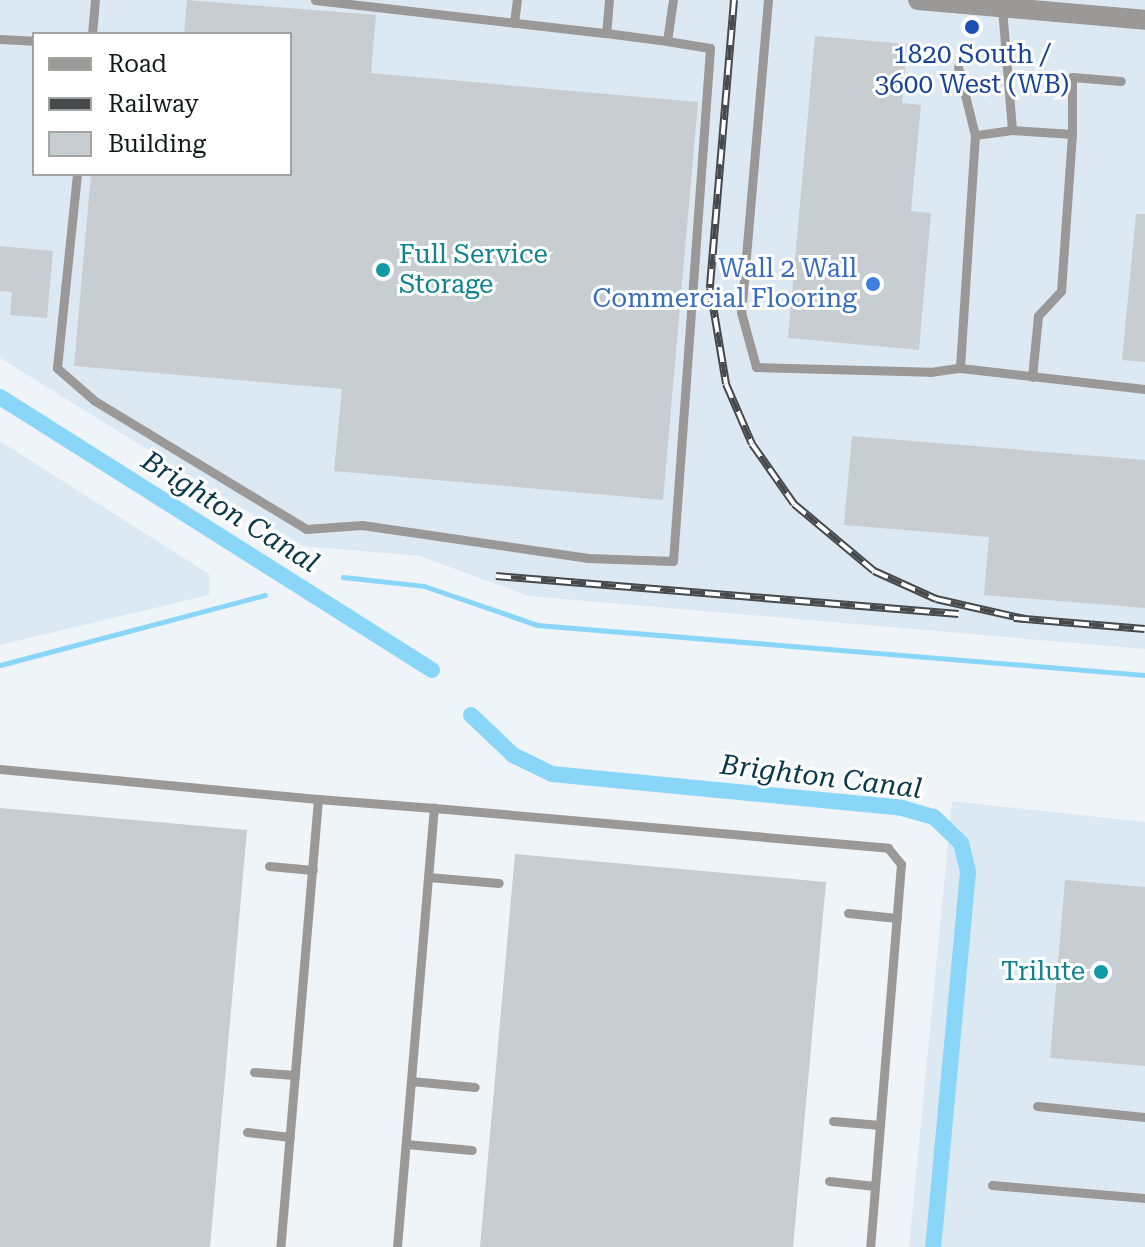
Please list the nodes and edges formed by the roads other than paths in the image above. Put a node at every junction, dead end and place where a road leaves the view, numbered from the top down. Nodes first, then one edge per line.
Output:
1 (95, 0) edge
2 (315, 0) edge
3 (517, 0) edge
4 (609, 0) edge
5 (673, 0) edge
6 (768, 0) edge
7 (918, 0) edge
8 (381, 4) edge
9 (1002, 8) junction
10 (1145, 20) edge
11 (514, 23) junction
12 (92, 32) edge
13 (606, 33) junction
14 (0, 39) edge
15 (32, 41) edge
16 (667, 41) junction
17 (958, 67) dead end
18 (1121, 81) dead end
19 (1012, 130) junction
20 (1072, 134) junction
21 (975, 135) junction
22 (77, 176) edge
23 (960, 368) junction
24 (1032, 377) junction
25 (1145, 389) edge
26 (0, 769) edge
27 (318, 799) junction
28 (434, 808) junction
29 (269, 866) dead end
30 (313, 870) junction
31 (428, 877) junction
32 (499, 883) dead end
33 (848, 913) dead end
34 (897, 918) junction
35 (254, 1072) dead end
36 (295, 1075) junction
37 (411, 1081) junction
38 (475, 1087) dead end
39 (1037, 1106) dead end
40 (1145, 1117) edge
41 (833, 1121) dead end
42 (880, 1125) junction
43 (247, 1132) dead end
44 (290, 1137) junction
45 (406, 1144) junction
46 (472, 1150) dead end
47 (829, 1181) dead end
48 (992, 1185) dead end
49 (875, 1186) junction
50 (1145, 1198) edge
51 (280, 1247) edge
52 (397, 1247) edge
53 (870, 1247) edge

1 - 12 lane
2 - 8 lane
3 - 11 lane
4 - 13 lane
5 - 16 lane
6 - 23 lane
7 - 9 street
8 - 11 lane
9 - 10 street
9 - 19 lane
11 - 13 lane
13 - 16 lane
14 - 15 lane
16 - 22 lane
17 - 21 lane
18 - 20 lane
19 - 20 lane
19 - 21 lane
20 - 24 lane
21 - 23 lane
23 - 24 lane
24 - 25 lane
26 - 27 lane
27 - 28 lane
27 - 30 lane
28 - 31 lane
28 - 34 lane
29 - 30 lane
30 - 36 lane
31 - 32 lane
31 - 37 lane
33 - 34 lane
34 - 42 lane
35 - 36 lane
36 - 44 lane
37 - 38 lane
37 - 45 lane
39 - 40 lane
41 - 42 lane
42 - 49 lane
43 - 44 lane
44 - 51 lane
45 - 46 lane
45 - 52 lane
47 - 49 lane
48 - 50 lane
49 - 53 lane

